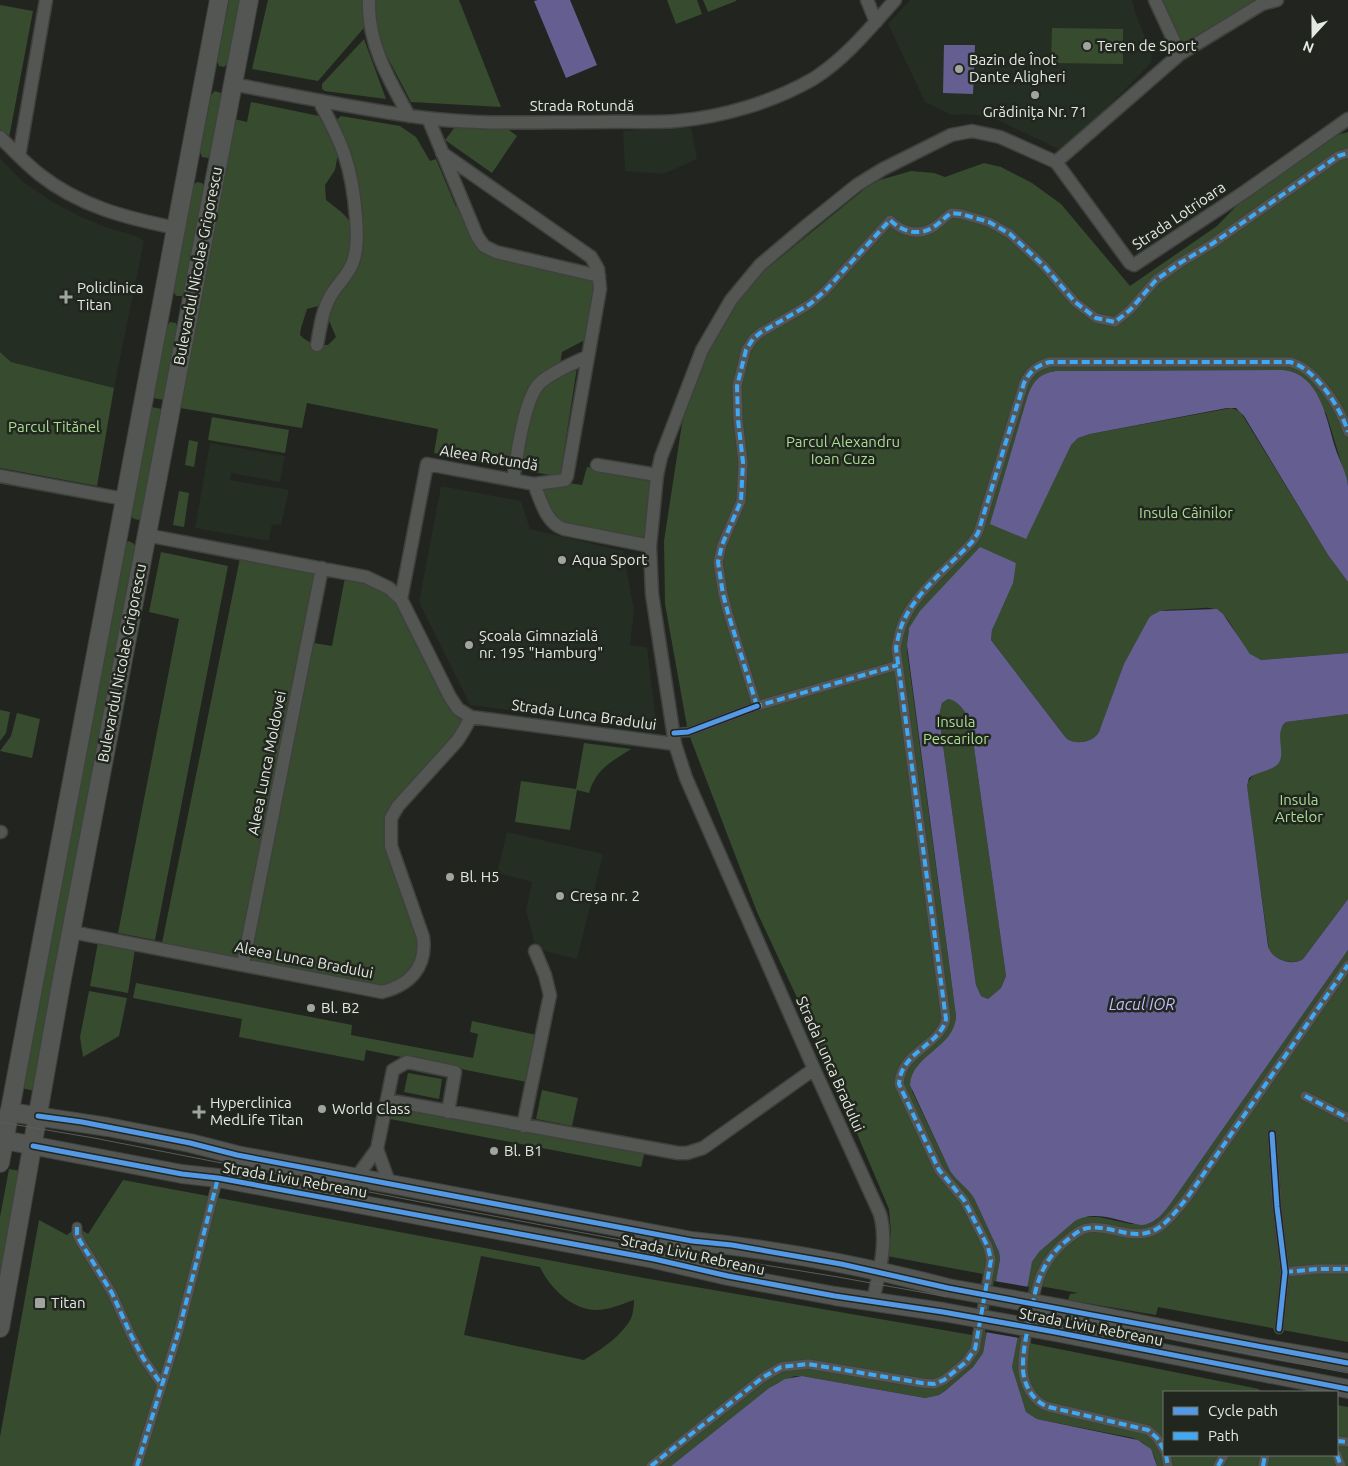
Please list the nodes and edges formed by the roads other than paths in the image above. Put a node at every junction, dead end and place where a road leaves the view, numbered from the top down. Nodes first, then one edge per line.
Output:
1 (46, 0) edge
2 (219, 0) edge
3 (249, 0) edge
4 (369, 0) edge
5 (867, 0) edge
6 (895, 0) edge
7 (1155, 0) edge
8 (1278, 0) edge
9 (1261, 2) edge
10 (876, 22) junction
11 (1180, 54) junction
12 (204, 78) junction
13 (232, 84) junction
14 (319, 101) junction
15 (409, 116) junction
16 (428, 118) junction
17 (1348, 119) edge
18 (0, 137) edge
19 (1348, 152) edge
20 (442, 153) junction
21 (19, 156) junction
22 (1056, 162) junction
23 (186, 170) junction
24 (216, 175) junction
25 (176, 228) junction
26 (600, 276) junction
27 (161, 306) junction
28 (190, 311) junction
29 (316, 345) dead end
30 (588, 356) junction
31 (1348, 432) edge
32 (597, 465) dead end
33 (657, 475) junction
34 (0, 476) edge
35 (513, 480) junction
36 (534, 484) junction
37 (124, 499) junction
38 (118, 530) junction
39 (146, 536) junction
40 (650, 546) junction
41 (322, 568) junction
42 (401, 599) junction
43 (898, 665) junction
44 (757, 706) junction
45 (471, 716) junction
46 (674, 738) junction
47 (72, 932) junction
48 (535, 951) dead end
49 (243, 964) junction
50 (1348, 965) edge
51 (814, 1069) junction
52 (1305, 1096) dead end
53 (386, 1100) junction
54 (9, 1112) junction
55 (448, 1112) junction
56 (38, 1116) junction
57 (1348, 1118) edge
58 (523, 1126) junction
59 (1272, 1134) dead end
60 (4, 1140) junction
61 (33, 1146) junction
62 (377, 1149) junction
63 (0, 1163) edge
64 (218, 1178) junction
65 (356, 1178) junction
66 (390, 1185) junction
67 (77, 1227) dead end
68 (1348, 1269) edge
69 (879, 1272) junction
70 (1285, 1272) junction
71 (873, 1301) junction
72 (0, 1328) edge
73 (1279, 1329) dead end
74 (1348, 1363) edge
75 (162, 1385) junction
76 (1348, 1389) edge
77 (1163, 1449) edge
78 (137, 1466) edge
79 (651, 1466) edge

1 - 21 street
2 - 12 main road, Bulevardul Nicolae Grigorescu
3 - 13 main road, Bulevardul Nicolae Grigorescu
4 - 15 street
5 - 10 street
6 - 10 street, Strada Rotundă
7 - 11 street
8 - 9 street
9 - 11 street
10 - 16 street, Strada Rotundă
11 - 22 street
12 - 13 main road
12 - 23 main road, Bulevardul Nicolae Grigorescu
13 - 14 street, Strada Rotundă
13 - 24 main road, Bulevardul Nicolae Grigorescu
14 - 15 street, Strada Rotundă
14 - 29 street
15 - 16 street, Strada Rotundă
16 - 20 street
17 - 22 street, Strada Lotrioara
18 - 21 street
19 - 44 street
20 - 26 street
20 - 26 street
21 - 25 street
22 - 33 street, Strada Lotrioara
23 - 24 main road
23 - 25 main road, Bulevardul Nicolae Grigorescu
24 - 28 main road, Bulevardul Nicolae Grigorescu
25 - 27 main road, Bulevardul Nicolae Grigorescu
26 - 30 street, Aleea Rotundă
27 - 28 main road
27 - 37 main road, Bulevardul Nicolae Grigorescu
28 - 39 main road, Bulevardul Nicolae Grigorescu
30 - 35 street
30 - 36 street, Aleea Rotundă
31 - 43 street
32 - 33 street
33 - 40 street, Strada Lotrioara
34 - 37 street
35 - 36 street, Aleea Rotundă
35 - 42 street, Aleea Rotundă
36 - 40 street
37 - 38 main road, Bulevardul Nicolae Grigorescu
38 - 39 main road
38 - 54 main road, Bulevardul Nicolae Grigorescu
39 - 41 street
39 - 47 main road, Bulevardul Nicolae Grigorescu
40 - 46 street, Strada Lotrioara
41 - 42 street
41 - 49 street, Aleea Lunca Moldovei
42 - 45 street
43 - 44 street
43 - 79 street
44 - 46 street
45 - 46 street, Strada Lunca Bradului
45 - 49 street, Aleea Lunca Bradului
46 - 51 street, Strada Lunca Bradului
47 - 49 street, Aleea Lunca Bradului
47 - 56 main road, Bulevardul Nicolae Grigorescu
48 - 58 street
50 - 77 street
51 - 58 street
51 - 69 street, Strada Lunca Bradului
52 - 57 street
53 - 55 street
53 - 55 street
53 - 62 street
54 - 56 main road, Strada Liviu Rebreanu
54 - 60 main road, Bulevardul Nicolae Grigorescu
55 - 58 street
56 - 61 main road, Bulevardul Nicolae Grigorescu
56 - 65 main road, Strada Liviu Rebreanu
59 - 70 street
60 - 61 main road, Strada Liviu Rebreanu
60 - 63 main road, Bulevardul Nicolae Grigorescu
61 - 64 main road, Strada Liviu Rebreanu
61 - 72 main road, Bulevardul Nicolae Grigorescu
62 - 65 street
62 - 66 street
64 - 71 main road, Strada Liviu Rebreanu
64 - 75 street
65 - 66 main road, Strada Liviu Rebreanu
66 - 69 main road, Strada Liviu Rebreanu
67 - 75 street
68 - 70 street
69 - 71 street, Strada Lunca Bradului
69 - 74 main road, Strada Liviu Rebreanu, bridge
70 - 73 street
71 - 76 main road, Strada Liviu Rebreanu, bridge
75 - 78 street

